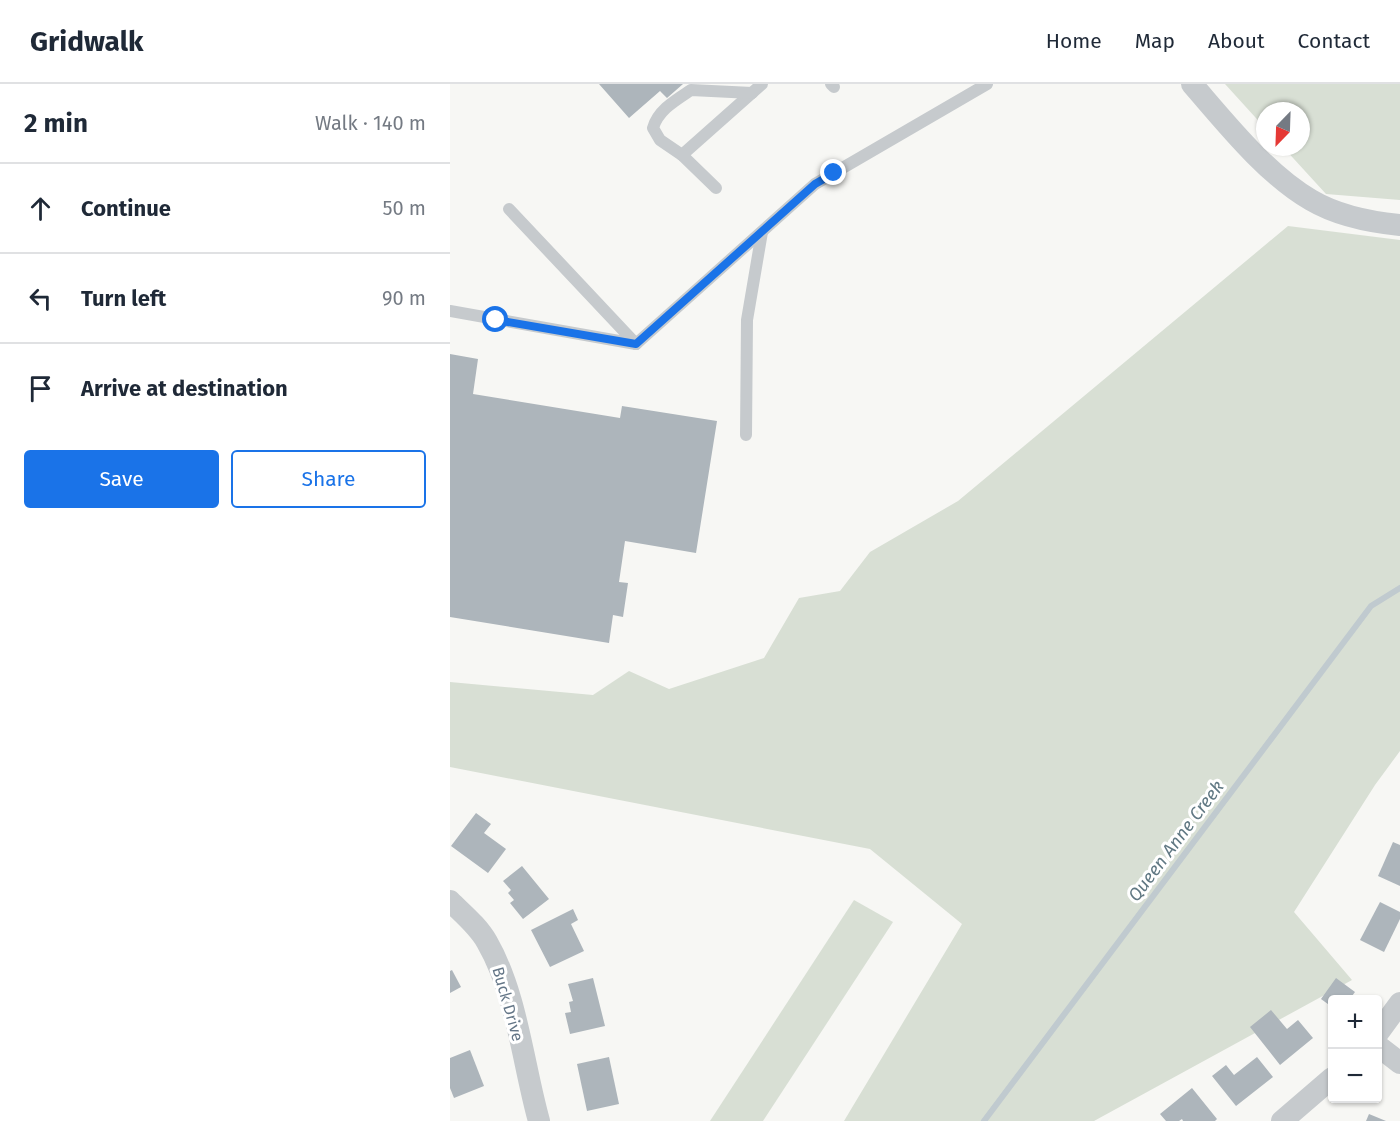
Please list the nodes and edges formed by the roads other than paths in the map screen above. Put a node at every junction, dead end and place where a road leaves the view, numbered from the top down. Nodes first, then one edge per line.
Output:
1 (987, 84) edge
2 (1192, 84) edge
3 (757, 88) edge
4 (682, 155) junction
5 (716, 188) dead end
6 (509, 209) dead end
7 (1400, 225) edge
8 (762, 232) junction
9 (450, 311) edge
10 (636, 344) junction
11 (746, 435) dead end
12 (450, 901) edge
13 (1400, 1003) edge
14 (1382, 1026) edge
15 (1381, 1049) edge
16 (1400, 1063) edge
17 (1328, 1081) edge
18 (539, 1121) edge
19 (1282, 1121) edge

1 - 8 lane
2 - 7 street
3 - 4 lane
3 - 4 lane
4 - 5 lane
6 - 10 lane
8 - 10 lane
8 - 11 lane
9 - 10 lane
12 - 18 street, Buck Drive
13 - 14 street
15 - 16 street
17 - 19 street

